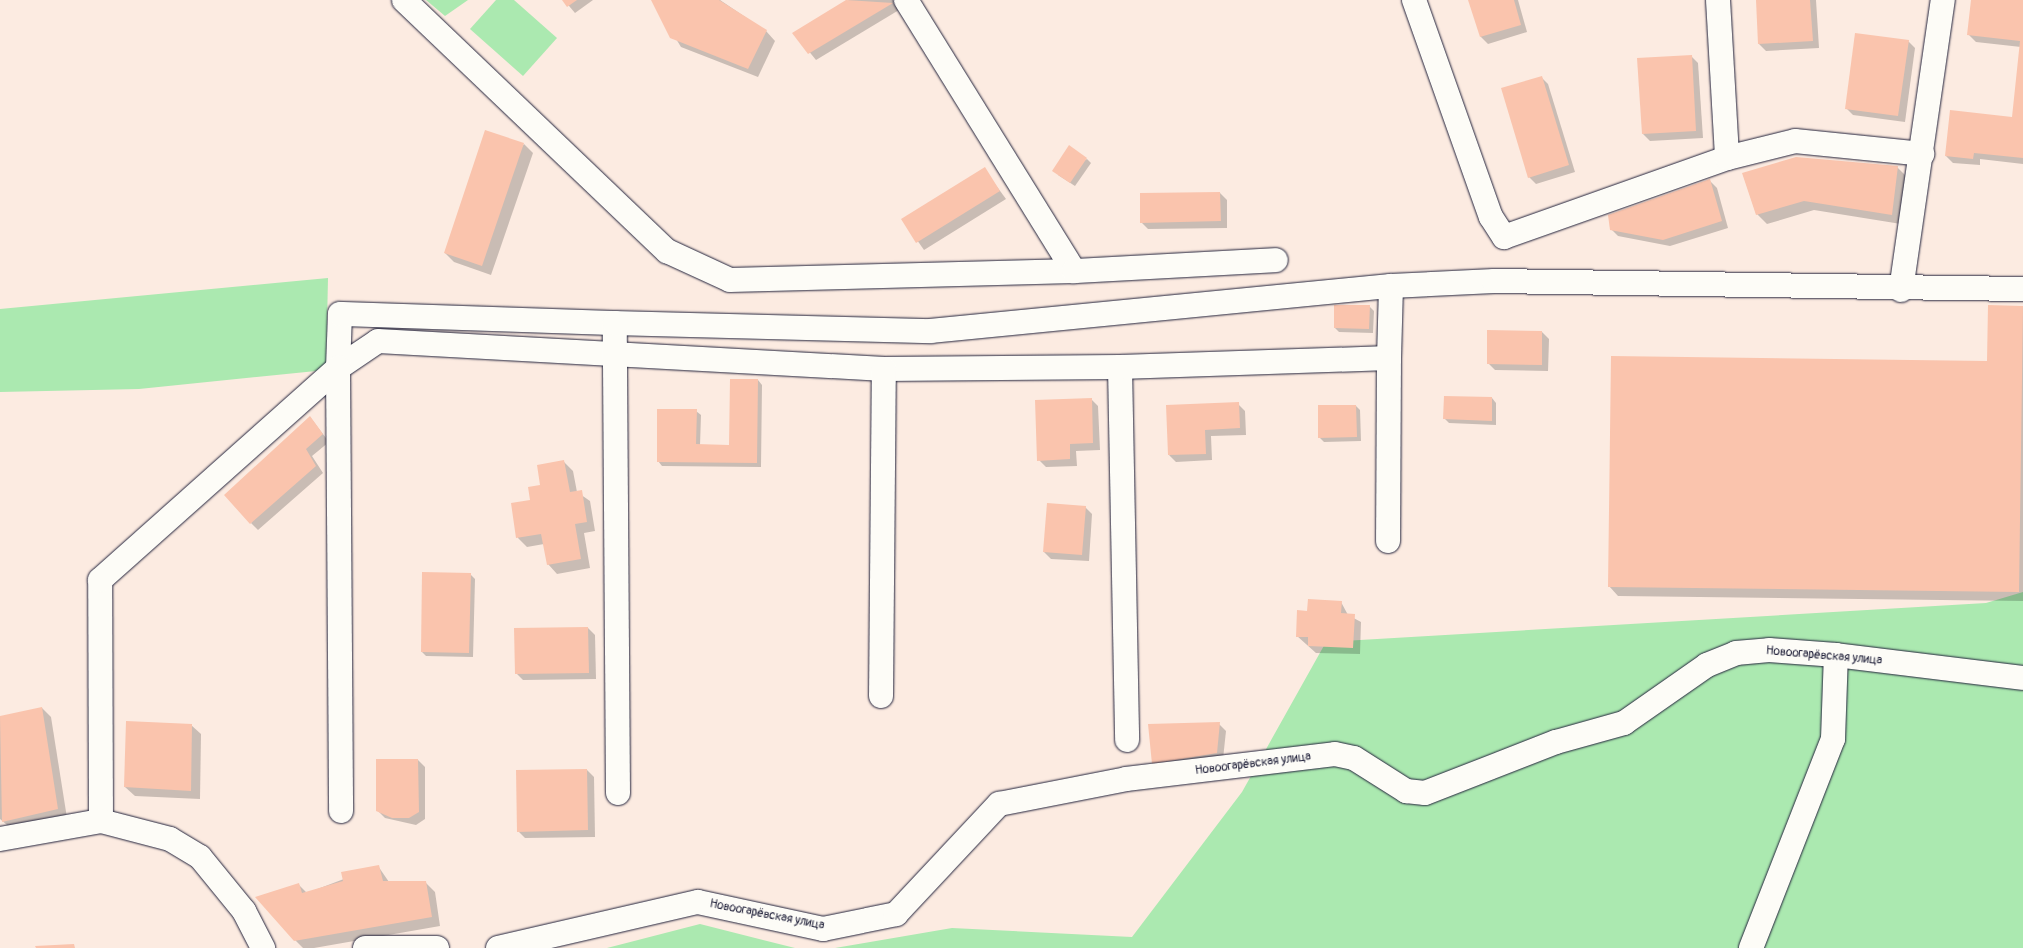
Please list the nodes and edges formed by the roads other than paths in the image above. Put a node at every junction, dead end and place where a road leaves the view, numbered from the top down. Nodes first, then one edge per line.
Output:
1 (404, 0) edge
2 (906, 0) edge
3 (1414, 0) edge
4 (1718, 0) edge
5 (1943, 0) edge
6 (1922, 154) junction
7 (1726, 158) junction
8 (1276, 260) dead end
9 (1074, 271) junction
10 (1391, 286) junction
11 (2023, 289) edge
12 (1901, 290) junction
13 (615, 323) junction
14 (618, 352) junction
15 (1389, 358) junction
16 (1120, 367) junction
17 (338, 368) junction
18 (884, 368) junction
19 (1388, 542) dead end
20 (1836, 655) junction
21 (2023, 678) edge
22 (881, 696) dead end
23 (1127, 740) dead end
24 (618, 793) dead end
25 (341, 811) dead end
26 (101, 821) junction
27 (0, 839) edge
28 (263, 948) edge
29 (365, 948) edge
30 (437, 948) edge
31 (498, 948) edge
32 (1751, 948) edge

1 - 9 street
2 - 9 street
3 - 7 street
4 - 7 street
5 - 6 street
6 - 7 street
6 - 12 street
8 - 9 street
10 - 12 street
10 - 13 street
10 - 15 street
11 - 12 street
13 - 14 street
13 - 17 street
14 - 17 street
14 - 18 street
14 - 24 street
15 - 16 street
15 - 19 street
16 - 18 street
16 - 23 street
17 - 25 street
17 - 26 street
18 - 22 street
20 - 21 street, Новоогарёвская улица
20 - 31 street, Новоогарёвская улица
20 - 32 street
26 - 27 street
26 - 28 street
29 - 30 street

